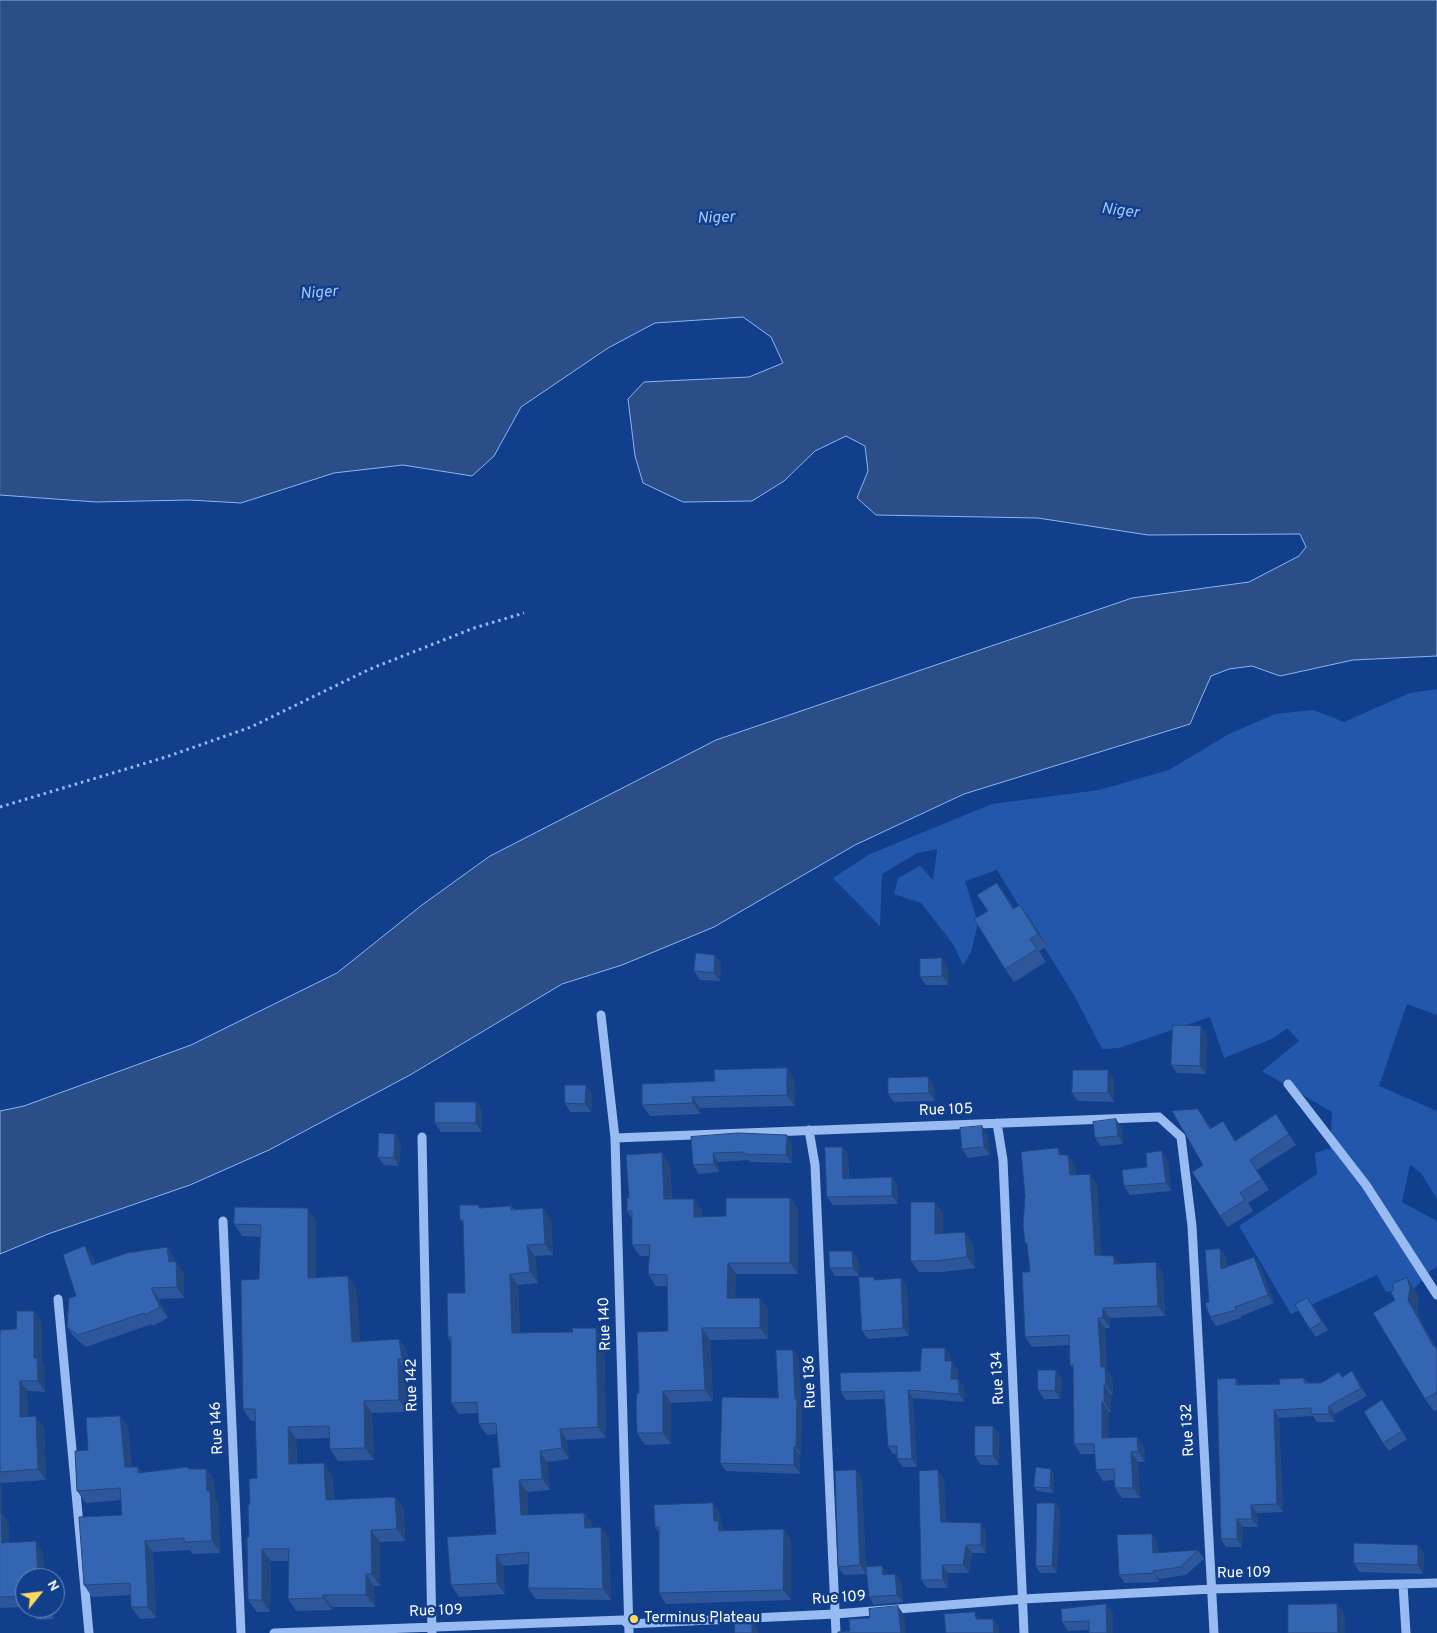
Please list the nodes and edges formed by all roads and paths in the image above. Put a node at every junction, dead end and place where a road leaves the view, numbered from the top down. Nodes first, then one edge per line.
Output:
1 (524, 613) dead end
2 (0, 807) edge
3 (601, 1015) dead end
4 (1288, 1084) dead end
5 (997, 1123) junction
6 (810, 1130) junction
7 (422, 1137) dead end
8 (615, 1138) junction
9 (223, 1221) dead end
10 (1192, 1226) joint
11 (1437, 1295) edge
12 (58, 1299) dead end
13 (1437, 1583) edge
14 (1403, 1585) junction
15 (1212, 1588) junction
16 (1022, 1599) junction
17 (834, 1614) junction
18 (629, 1628) edge
19 (431, 1629) edge
20 (89, 1633) edge
21 (241, 1633) edge
22 (274, 1633) edge
23 (836, 1633) edge
24 (1024, 1633) edge
25 (1214, 1633) edge
26 (1406, 1633) edge

1 - 2 path
3 - 8 street, Rue 140
4 - 11 street
5 - 6 street, Rue 105
5 - 10 street, Rue 105
5 - 16 street, Rue 134
6 - 8 street, Rue 105
6 - 17 street, Rue 136
7 - 19 street, Rue 142
8 - 18 street, Rue 140
9 - 21 street, Rue 146
10 - 15 street, Rue 132
12 - 20 street
13 - 14 street, Rue 109
14 - 15 street, Rue 109
14 - 26 street
15 - 16 street, Rue 109
15 - 25 street, Rue 132
16 - 17 street, Rue 109
16 - 24 street, Rue 134
17 - 18 street, Rue 109
17 - 23 street, Rue 136
18 - 19 street, Rue 109
19 - 22 street, Rue 109

